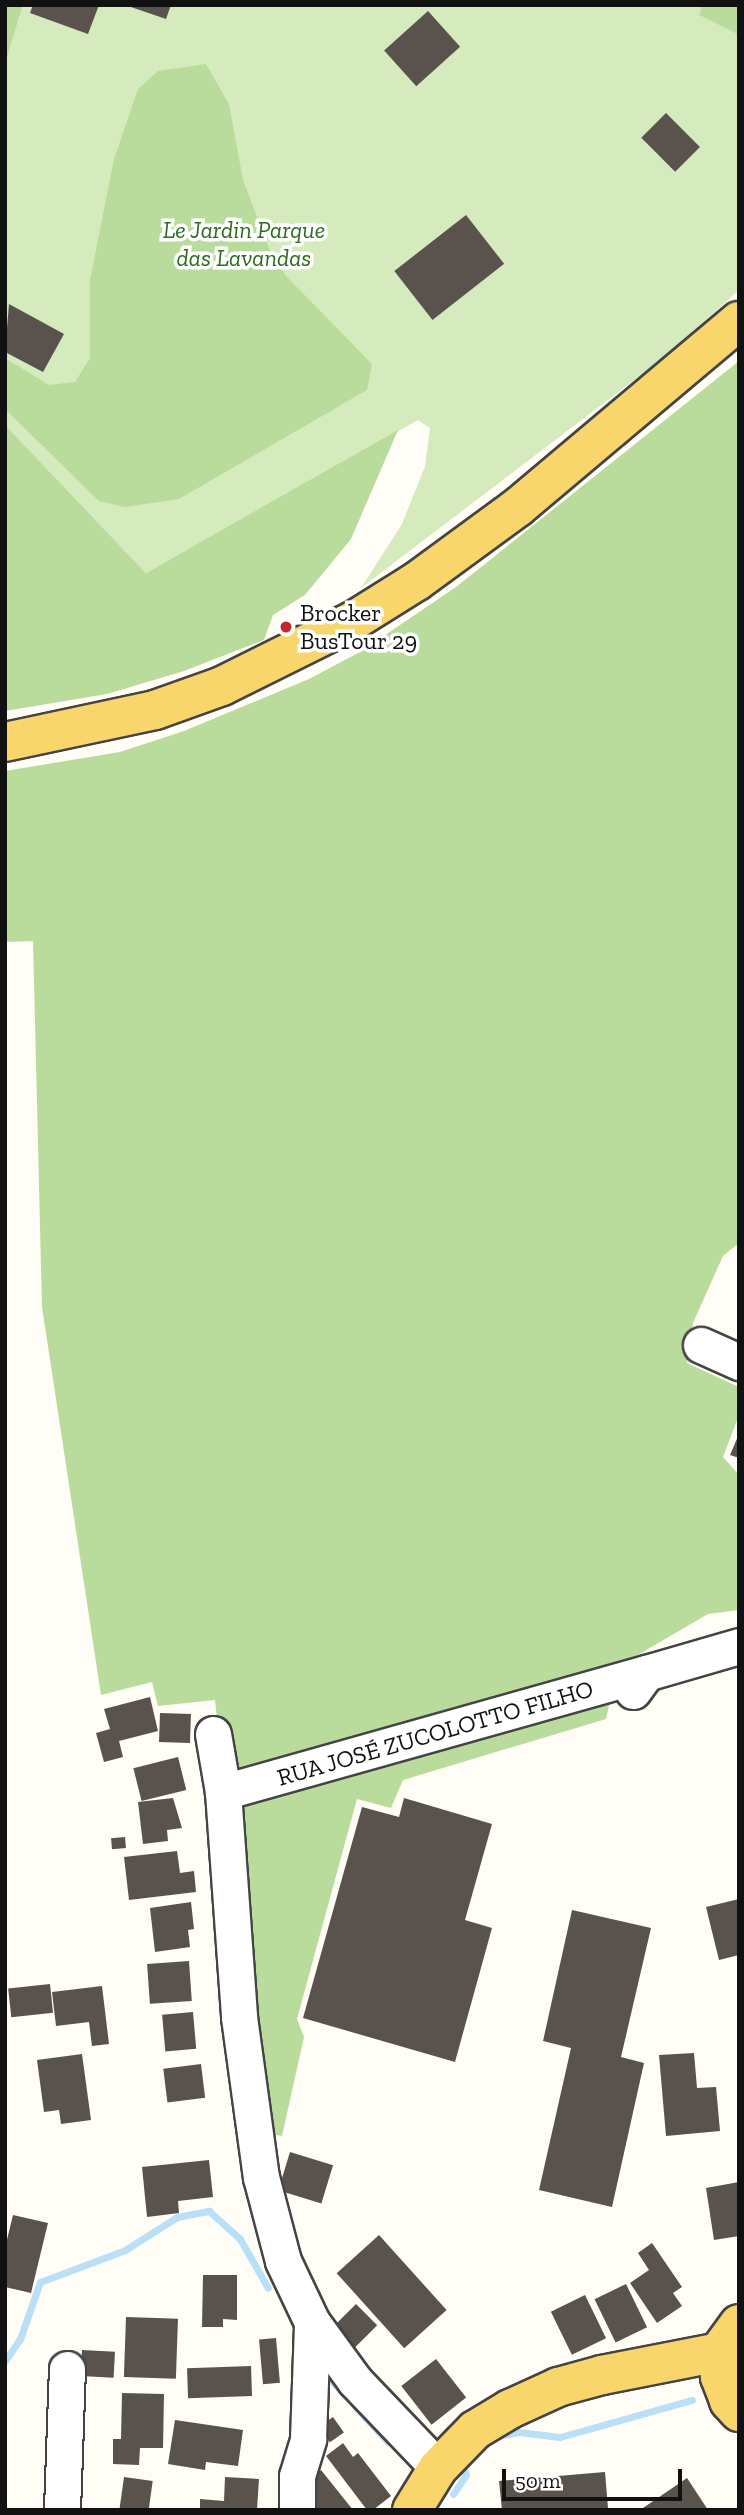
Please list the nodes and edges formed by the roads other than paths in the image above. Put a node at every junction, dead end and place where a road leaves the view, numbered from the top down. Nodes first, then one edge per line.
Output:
1 (739, 321) edge
2 (5, 742) edge
3 (701, 1345) dead end
4 (739, 1362) edge
5 (739, 1646) edge
6 (213, 1734) dead end
7 (223, 1792) junction
8 (312, 2322) junction
9 (729, 2338) edge
10 (67, 2369) dead end
11 (739, 2412) edge
12 (438, 2468) junction
13 (62, 2510) edge
14 (297, 2510) edge
15 (412, 2510) edge

1 - 2 main road
3 - 4 street
5 - 7 street, RUA JOSÉ ZUCOLOTTO FILHO
6 - 7 street
7 - 8 street
8 - 12 street
8 - 14 street
9 - 11 main road
9 - 12 main road
10 - 13 street
12 - 15 main road

